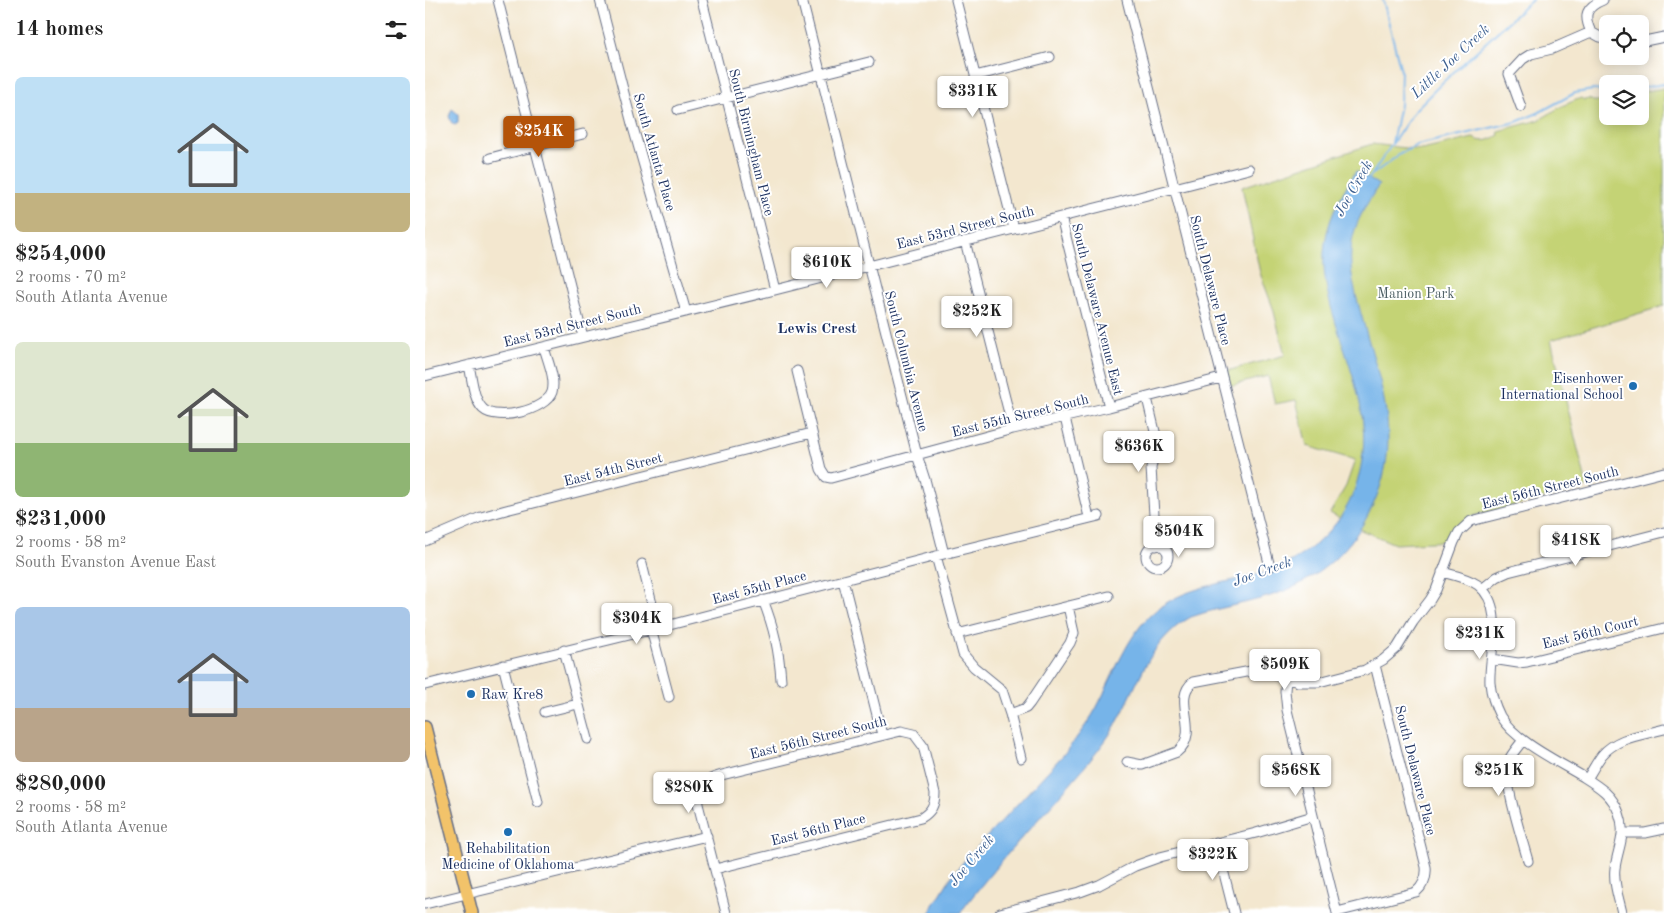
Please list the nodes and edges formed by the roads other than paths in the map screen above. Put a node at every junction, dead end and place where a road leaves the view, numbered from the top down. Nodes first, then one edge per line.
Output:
1 (498, 0) edge
2 (600, 0) edge
3 (702, 0) edge
4 (802, 0) edge
5 (956, 0) edge
6 (1127, 0) edge
7 (1599, 1) edge
8 (1591, 32) junction
9 (1599, 37) edge
10 (1664, 37) edge
11 (1649, 40) edge
12 (1051, 57) dead end
13 (869, 62) dead end
14 (820, 74) junction
15 (975, 76) junction
16 (726, 98) junction
17 (1521, 107) dead end
18 (678, 110) dead end
19 (583, 134) dead end
20 (536, 146) junction
21 (490, 158) dead end
22 (1249, 169) dead end
23 (1175, 188) junction
24 (1061, 217) junction
25 (1014, 229) junction
26 (965, 241) junction
27 (869, 266) junction
28 (775, 290) junction
29 (686, 312) junction
30 (583, 337) junction
31 (544, 346) junction
32 (469, 365) junction
33 (797, 371) dead end
34 (425, 376) edge
35 (1221, 378) junction
36 (1147, 398) junction
37 (1109, 407) junction
38 (1065, 418) junction
39 (1013, 429) junction
40 (811, 433) junction
41 (917, 455) junction
42 (1664, 472) edge
43 (1088, 513) dead end
44 (1099, 516) dead end
45 (1664, 532) edge
46 (425, 541) edge
47 (1157, 546) dead end
48 (940, 555) junction
49 (642, 564) dead end
50 (1269, 567) dead end
51 (1442, 572) junction
52 (843, 580) junction
53 (1482, 589) junction
54 (1109, 596) dead end
55 (763, 600) junction
56 (1067, 606) junction
57 (654, 628) junction
58 (1664, 628) edge
59 (957, 634) junction
60 (564, 650) junction
61 (1492, 659) junction
62 (503, 665) junction
63 (1375, 665) junction
64 (1286, 679) junction
65 (781, 680) dead end
66 (425, 685) edge
67 (669, 697) dead end
68 (578, 704) junction
69 (545, 712) dead end
70 (1010, 714) junction
71 (425, 727) edge
72 (1664, 729) edge
73 (882, 735) junction
74 (588, 739) dead end
75 (1523, 740) junction
76 (1021, 758) dead end
77 (1127, 762) dead end
78 (1587, 779) junction
79 (538, 802) dead end
80 (928, 814) joint
81 (1313, 816) junction
82 (1664, 829) edge
83 (1623, 833) junction
84 (707, 836) junction
85 (1216, 842) junction
86 (1528, 861) dead end
87 (715, 869) junction
88 (467, 893) junction
89 (425, 904) edge
90 (472, 913) edge
91 (726, 913) edge
92 (1000, 913) edge
93 (1234, 913) edge
94 (1337, 913) edge
95 (1623, 913) edge

1 - 20 street
2 - 29 street, South Atlanta Place
3 - 16 street, South Birmingham Place
4 - 14 street, South Columbia Avenue
5 - 15 street
6 - 23 street, South Delaware Place
7 - 8 street
8 - 9 street
8 - 17 street
10 - 11 street
12 - 15 street
13 - 14 street
14 - 16 street
14 - 27 street, South Columbia Avenue
15 - 25 street
16 - 18 street
16 - 28 street, South Birmingham Place
19 - 20 street
20 - 21 street
20 - 30 street
22 - 23 street, East 53rd Street South
23 - 24 street, East 53rd Street South
23 - 35 street, South Delaware Place
24 - 25 street, East 53rd Street South
24 - 37 street, South Delaware Avenue East
25 - 26 street, East 53rd Street South
26 - 27 street, East 53rd Street South
26 - 39 street
27 - 28 street, East 53rd Street South
27 - 41 street, South Columbia Avenue
28 - 29 street, East 53rd Street South
29 - 30 street, East 53rd Street South
30 - 31 street, East 53rd Street South
31 - 32 street, East 53rd Street South
31 - 32 street
32 - 34 street, East 53rd Street South
33 - 40 street
35 - 36 street, East 55th Street South
35 - 50 street, South Delaware Place
36 - 37 street, East 55th Street South
36 - 47 street
37 - 38 street, East 55th Street South
38 - 39 street, East 55th Street South
38 - 43 street
39 - 41 street, East 55th Street South
40 - 41 street, East 55th Street South
40 - 46 street, East 54th Street
41 - 48 street, South Columbia Avenue
42 - 51 street, East 56th Street South
44 - 48 street, East 55th Place
45 - 53 street
48 - 52 street, East 55th Place
48 - 59 street, South Columbia Avenue
49 - 57 street
51 - 53 street
51 - 63 street
52 - 55 street, East 55th Place
52 - 73 street
53 - 61 street
54 - 56 street
55 - 57 street, East 55th Place
55 - 65 street
56 - 59 street
56 - 70 street
57 - 60 street, East 55th Place
57 - 67 street
58 - 61 street, East 56th Court
59 - 70 street, South Columbia Avenue
60 - 62 street, East 55th Place
60 - 68 street
61 - 75 street
62 - 66 street, East 55th Place
62 - 79 street
63 - 64 street
63 - 94 street, South Delaware Place
64 - 77 street
64 - 81 street
68 - 69 street
68 - 74 street
70 - 76 street, South Columbia Avenue
71 - 88 main road
72 - 78 street
73 - 80 street, East 56th Street South
73 - 84 street, East 56th Street South
75 - 78 street
75 - 86 street
78 - 83 street
80 - 87 street, East 56th Place
81 - 85 street
81 - 94 street
82 - 83 street
83 - 95 street
84 - 87 street
84 - 88 street
85 - 92 street
85 - 93 street
87 - 91 street
88 - 89 street
88 - 90 main road

